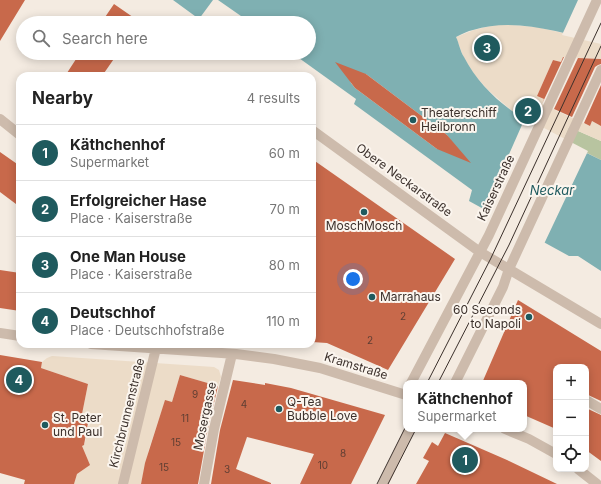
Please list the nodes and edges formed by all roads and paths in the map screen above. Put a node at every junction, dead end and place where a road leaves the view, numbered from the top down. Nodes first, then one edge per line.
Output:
1 (597, 0) edge
2 (601, 70) edge
3 (0, 119) edge
4 (16, 132) edge
5 (316, 133) edge
6 (480, 252) junction
7 (509, 269) junction
8 (601, 324) edge
9 (0, 333) edge
10 (16, 335) edge
11 (156, 348) edge
12 (175, 348) edge
13 (232, 354) junction
14 (412, 380) edge
15 (456, 380) edge
16 (403, 392) edge
17 (589, 402) edge
18 (601, 409) edge
19 (409, 432) edge
20 (512, 432) edge
21 (553, 452) edge
22 (582, 472) edge
23 (123, 484) edge
24 (204, 484) edge
25 (383, 484) edge
26 (597, 484) edge

1 - 6 street, Kaiserstraße
2 - 7 street
3 - 4 street
5 - 6 street, Obere Neckarstraße
6 - 7 street, Obere Neckarstraße
6 - 14 street, Kaiserstraße
7 - 8 street, Obere Neckarstraße
7 - 15 street
9 - 10 street
11 - 23 street, Kirchbrunnenstraße
12 - 13 street, Kramstraße
13 - 16 street, Kramstraße
13 - 24 street, Mosergasse
17 - 18 street
19 - 25 street
20 - 21 street
22 - 26 street

